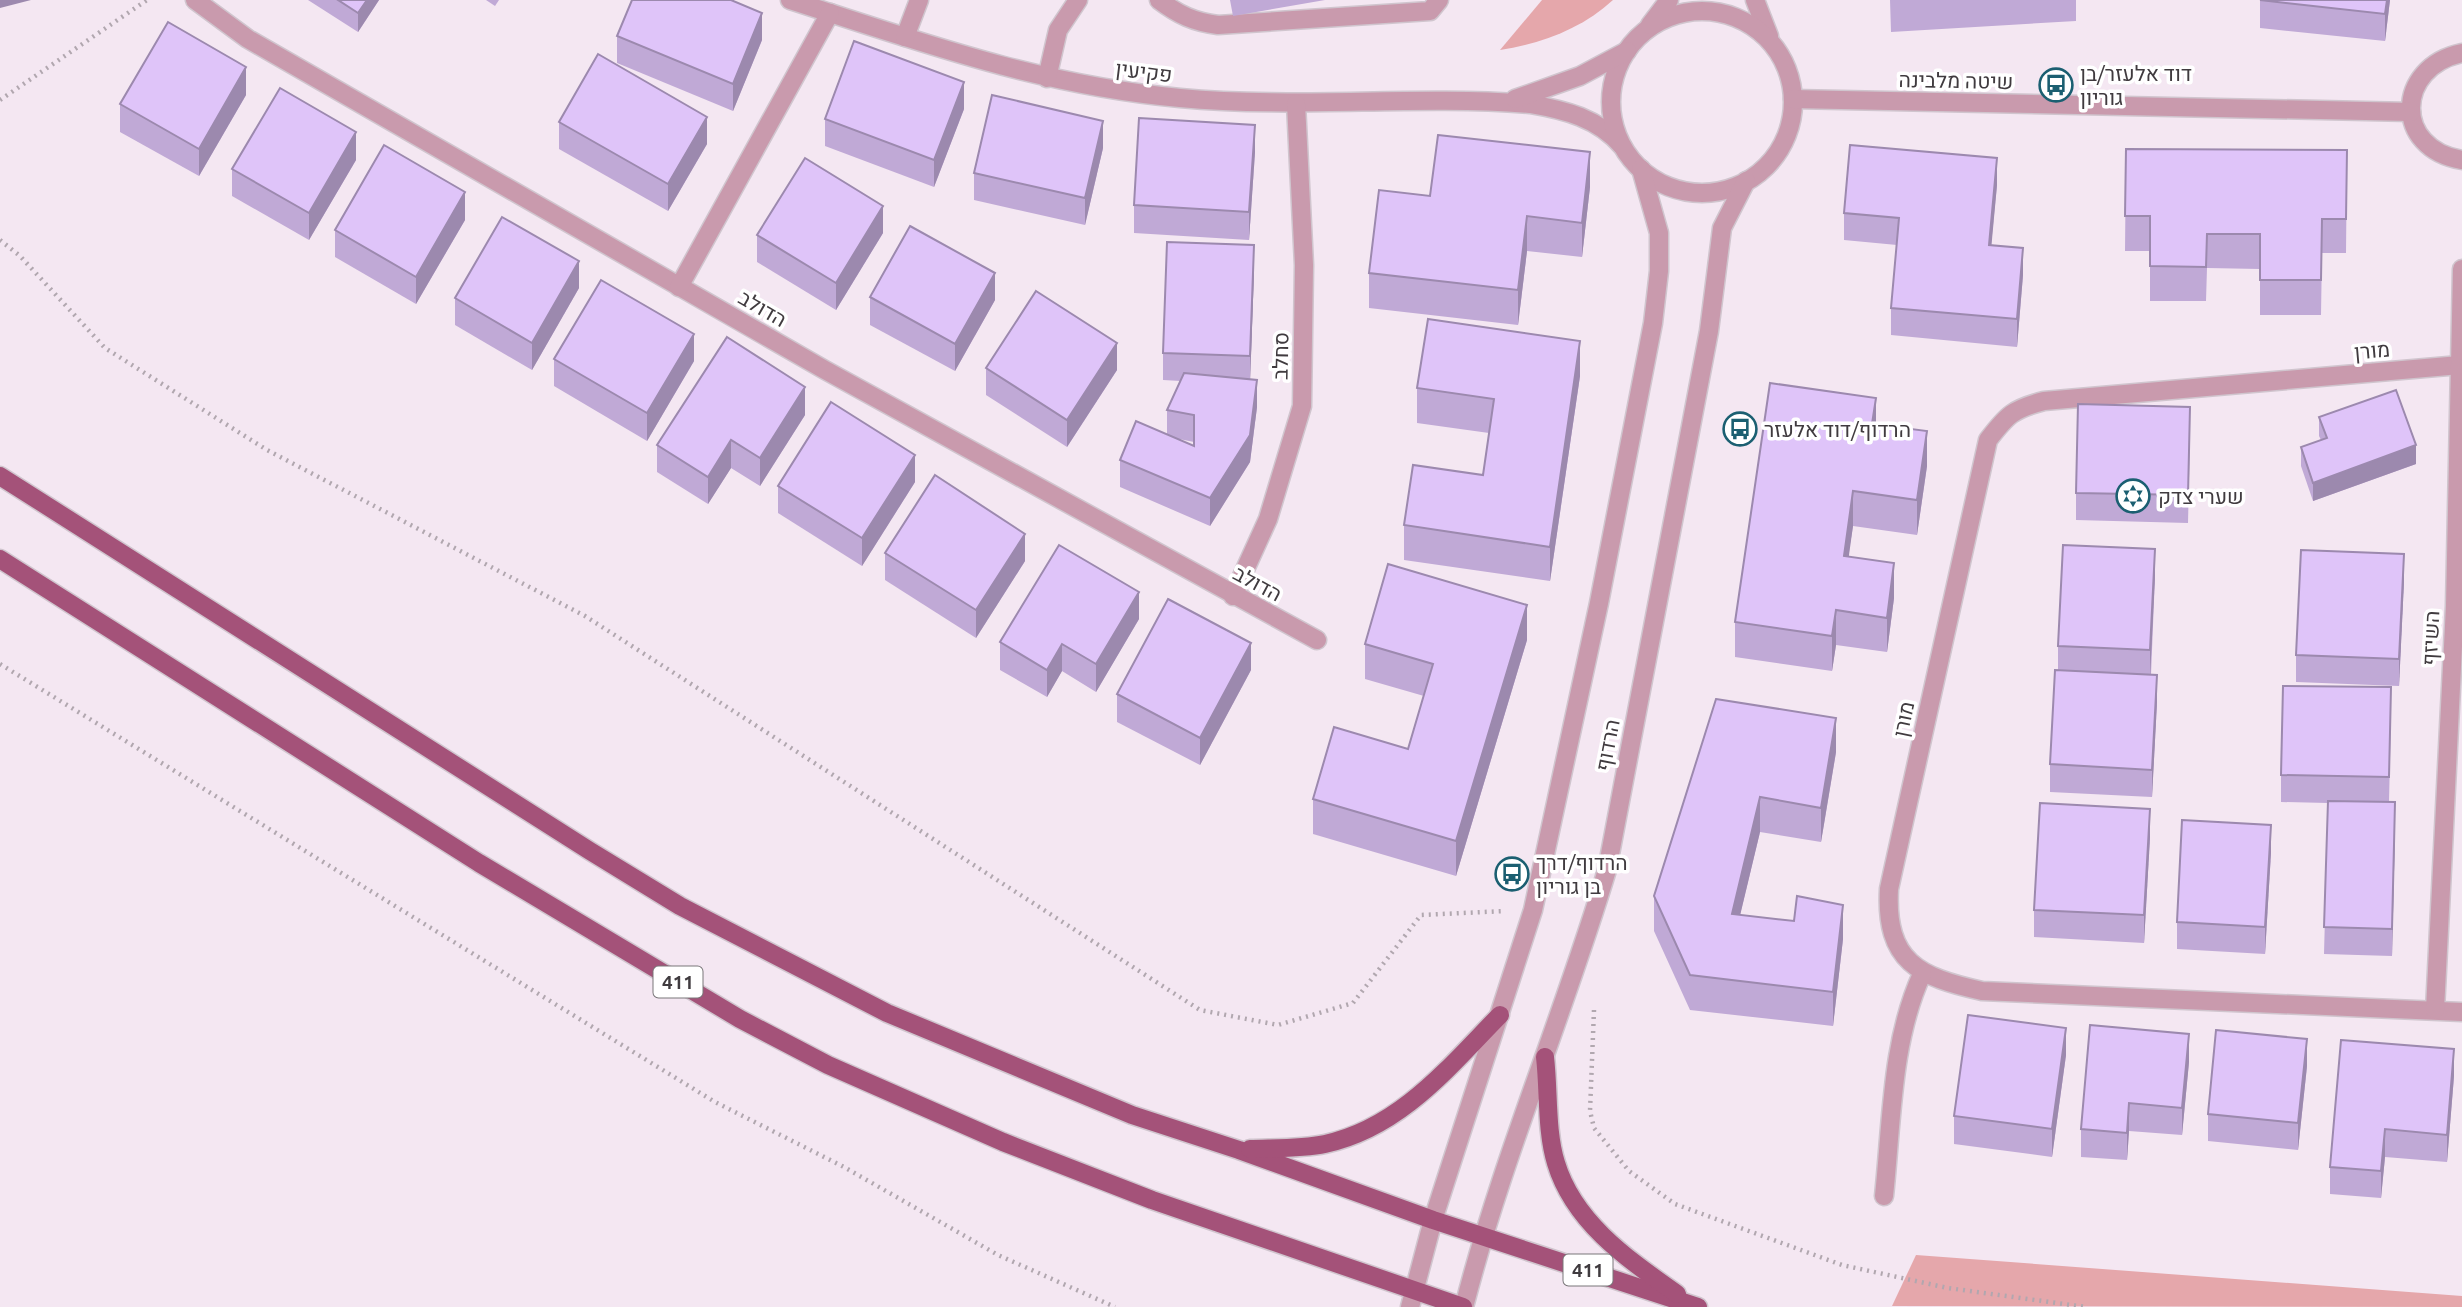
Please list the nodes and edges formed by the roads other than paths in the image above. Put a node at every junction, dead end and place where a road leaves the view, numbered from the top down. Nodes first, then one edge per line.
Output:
1 (195, 0) edge
2 (790, 0) edge
3 (919, 0) edge
4 (1078, 0) edge
5 (1159, 0) edge
6 (1439, 0) edge
7 (1669, 0) edge
8 (1755, 0) edge
9 (830, 13) junction
10 (1646, 30) junction
11 (905, 37) junction
12 (1774, 46) junction
13 (1627, 51) junction
14 (2462, 53) edge
15 (1047, 78) junction
16 (1793, 99) junction
17 (1505, 102) junction
18 (1296, 104) junction
19 (2411, 113) junction
20 (1622, 146) junction
21 (2462, 160) edge
22 (1641, 169) junction
23 (1746, 181) junction
24 (2462, 269) edge
25 (680, 287) junction
26 (2460, 365) junction
27 (0, 476) edge
28 (0, 559) edge
29 (1233, 596) junction
30 (1317, 640) dead end
31 (1922, 974) junction
32 (2435, 1010) junction
33 (2462, 1012) edge
34 (1500, 1015) junction
35 (1545, 1057) junction
36 (1239, 1150) junction
37 (1884, 1196) dead end
38 (1433, 1220) junction
39 (1482, 1235) junction
40 (1412, 1300) edge
41 (1464, 1307) edge
42 (1696, 1307) edge

1 - 25 street, הדולב
2 - 9 street, פקיעין
3 - 11 street
4 - 15 street
5 - 6 street
7 - 10 street
8 - 12 street
9 - 11 street, פקיעין
9 - 25 street
10 - 12 street
10 - 13 street
11 - 15 street, פקיעין
12 - 16 street
13 - 17 street, פקיעין
13 - 20 street
14 - 19 street
15 - 18 street, פקיעין
16 - 19 street, שיטה מלבינה
16 - 23 street
17 - 18 street, פקיעין
17 - 20 street, פקיעין
18 - 29 street, סחלב
19 - 21 street
20 - 22 street
22 - 23 street
22 - 34 street, הרדוף
23 - 35 street, הרדוף
24 - 26 street, השיזף
25 - 29 street, הדולב
26 - 31 street, מורן
26 - 32 street, השיזף
27 - 36 main road, 411
28 - 40 main road, 411
29 - 30 street, הדולב
31 - 32 street
31 - 37 street
32 - 33 street
34 - 36 main road
34 - 38 street, הרדוף
35 - 39 street, הרדוף
35 - 42 main road
36 - 38 main road, 411
38 - 39 main road, 411
38 - 40 street, הרדוף
39 - 41 street, הרדוף
39 - 42 main road, 411
40 - 41 main road, 411

